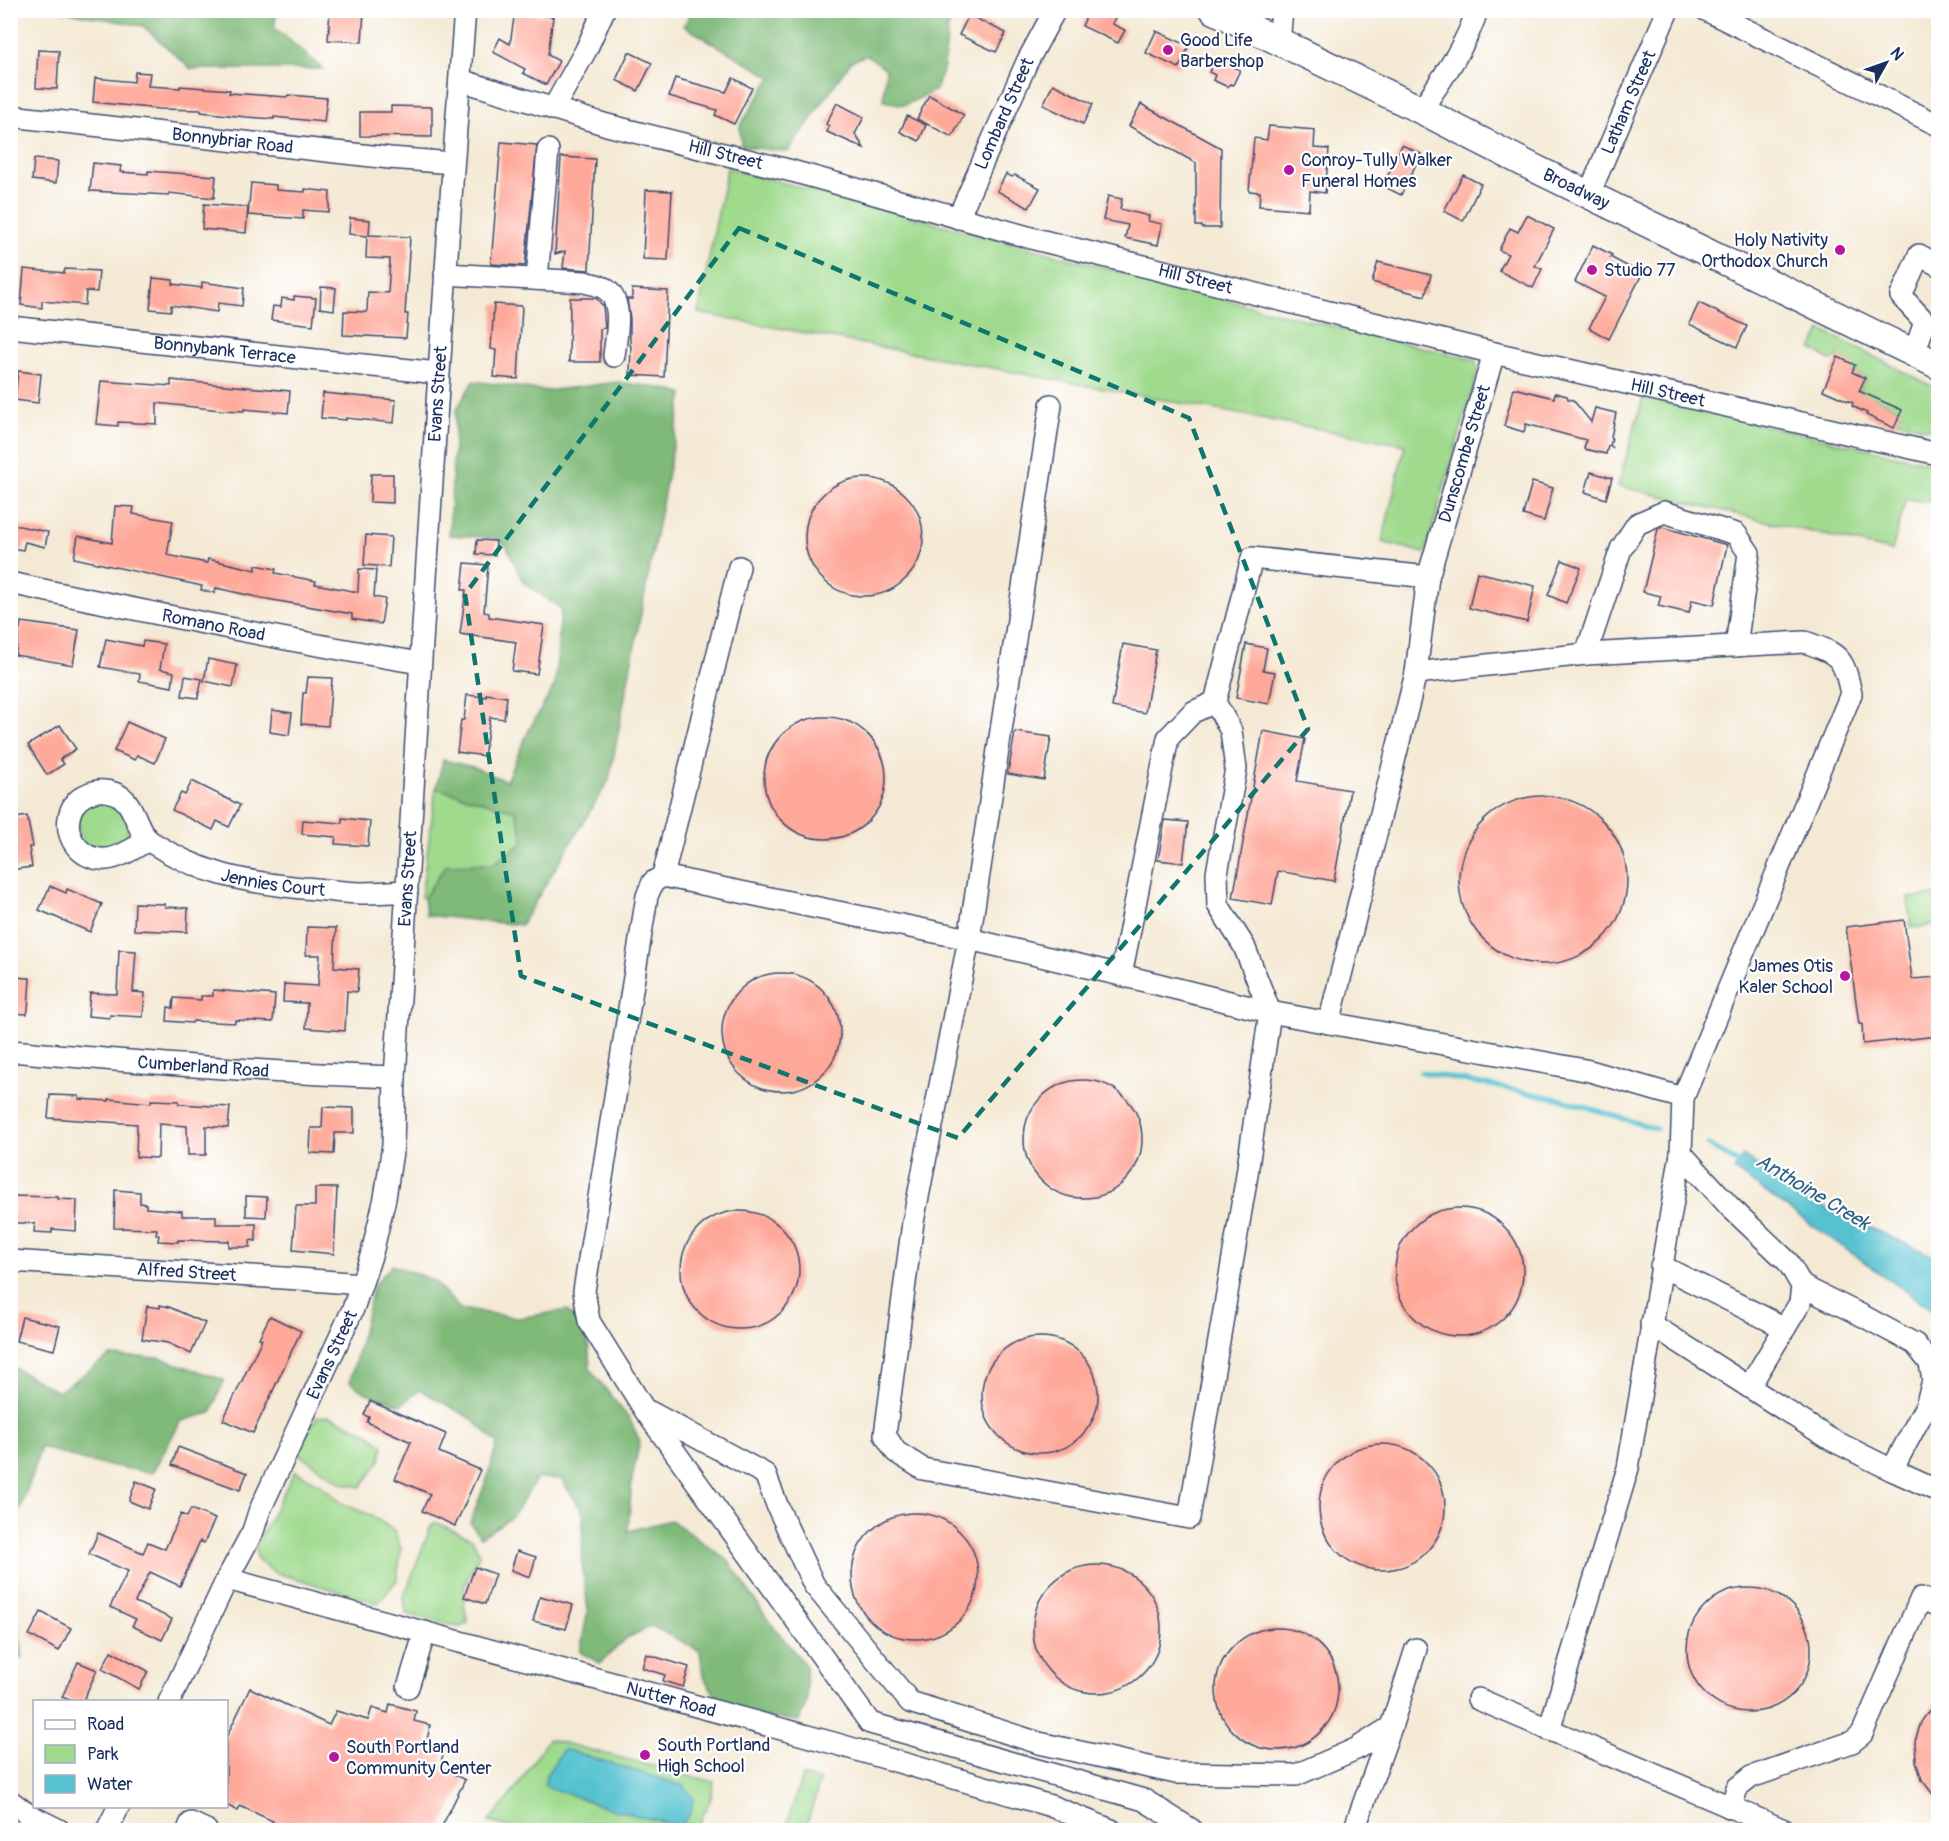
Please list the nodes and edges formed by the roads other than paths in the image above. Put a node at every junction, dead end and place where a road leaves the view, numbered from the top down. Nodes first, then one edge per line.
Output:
1 (465, 10) edge
2 (604, 10) edge
3 (1055, 10) edge
4 (1214, 10) edge
5 (1282, 10) edge
6 (1477, 10) edge
7 (1668, 10) edge
8 (1706, 10) edge
9 (1279, 42) junction
10 (460, 80) junction
11 (553, 110) junction
12 (1421, 110) junction
13 (10, 116) edge
14 (1938, 125) edge
15 (548, 150) dead end
16 (453, 163) junction
17 (1589, 194) junction
18 (958, 219) junction
19 (1938, 265) edge
20 (445, 274) junction
21 (537, 279) junction
22 (10, 327) edge
23 (1494, 353) junction
24 (1914, 353) junction
25 (614, 356) dead end
26 (1938, 365) edge
27 (438, 373) junction
28 (1051, 405) dead end
29 (1938, 454) edge
30 (739, 567) dead end
31 (1428, 577) junction
32 (10, 583) edge
33 (1736, 646) junction
34 (1586, 654) junction
35 (420, 663) junction
36 (1416, 673) junction
37 (1215, 702) junction
38 (148, 840) dead end
39 (663, 876) junction
40 (407, 891) junction
41 (969, 939) junction
42 (1121, 975) junction
43 (1269, 1012) junction
44 (1329, 1023) junction
45 (10, 1051) edge
46 (395, 1077) junction
47 (1683, 1098) junction
48 (1681, 1153) junction
49 (10, 1261) edge
50 (1661, 1266) junction
51 (361, 1284) junction
52 (1802, 1286) junction
53 (1651, 1324) junction
54 (1785, 1328) junction
55 (1749, 1387) junction
56 (644, 1408) junction
57 (1892, 1470) junction
58 (1938, 1491) edge
59 (227, 1579) junction
60 (1938, 1606) edge
61 (426, 1632) junction
62 (1416, 1649) dead end
63 (408, 1687) dead end
64 (1478, 1699) dead end
65 (169, 1700) edge
66 (1391, 1726) junction
67 (1548, 1730) junction
68 (10, 1801) edge
69 (118, 1808) edge
70 (1731, 1808) junction
71 (58, 1830) edge
72 (107, 1830) edge
73 (188, 1830) edge
74 (206, 1830) edge
75 (1111, 1830) edge
76 (1192, 1830) edge
77 (1354, 1830) edge
78 (1784, 1830) edge

1 - 10 street, Evans Street
2 - 11 street
3 - 18 street, Lombard Street
4 - 9 main road, Broadway
5 - 9 street
6 - 12 street
7 - 17 street, Latham Street
8 - 14 street
9 - 12 main road, Broadway
10 - 11 street, Hill Street
10 - 16 street, Evans Street
11 - 18 street, Hill Street
12 - 17 main road, Broadway
13 - 16 street, Bonnybriar Road
15 - 21 street
16 - 20 street, Evans Street
17 - 24 main road, Broadway
18 - 23 street, Hill Street
19 - 24 street
20 - 21 street
20 - 27 street, Evans Street
21 - 25 street
22 - 27 street, Bonnybank Terrace
23 - 29 street, Hill Street
23 - 31 street, Dunscombe Street
24 - 26 main road, Broadway
27 - 35 street, Evans Street
28 - 41 street
30 - 39 street
31 - 36 street, Dunscombe Street
31 - 37 street
32 - 35 street, Romano Road
33 - 34 street
33 - 34 street
33 - 47 street
34 - 36 street
35 - 40 street, Evans Street
36 - 44 street, Dunscombe Street
37 - 42 street
37 - 43 street
38 - 40 street, Jennies Court
39 - 41 street
39 - 56 street
40 - 46 street, Evans Street
41 - 42 street
41 - 43 street
42 - 43 street
43 - 44 street
44 - 47 street
45 - 46 street, Cumberland Road
46 - 51 street, Evans Street
47 - 48 street
48 - 50 street
48 - 52 street
49 - 51 street, Alfred Street
50 - 53 street
50 - 54 street
51 - 59 street, Evans Street
52 - 54 street
52 - 57 street
53 - 55 street
53 - 67 street
54 - 55 street
55 - 57 street
56 - 66 street
56 - 76 street
57 - 58 street
59 - 61 street, Nutter Road
59 - 65 street, Evans Street
60 - 70 street
61 - 63 street
61 - 75 street, Nutter Road
62 - 66 street
64 - 67 street
66 - 77 street
67 - 70 street
68 - 71 street
69 - 72 street
70 - 78 street
73 - 74 street

